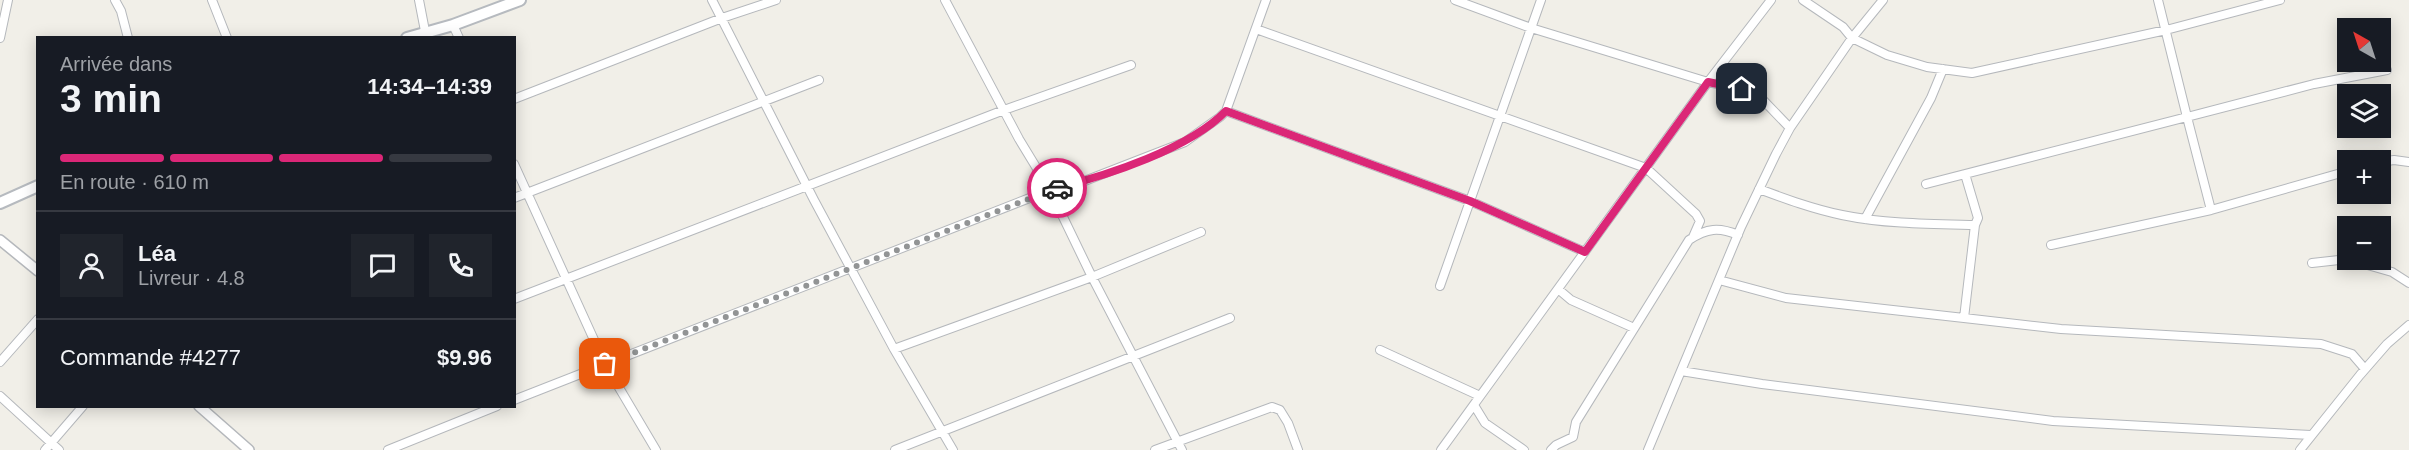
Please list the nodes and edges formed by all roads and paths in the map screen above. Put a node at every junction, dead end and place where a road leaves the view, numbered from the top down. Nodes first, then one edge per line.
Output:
1 (8, 0) edge
2 (115, 0) edge
3 (212, 0) edge
4 (419, 0) edge
5 (520, 0) edge
6 (712, 0) edge
7 (776, 0) edge
8 (945, 0) edge
9 (1266, 0) edge
10 (1455, 0) edge
11 (1541, 0) edge
12 (1771, 0) edge
13 (1803, 0) edge
14 (1883, 0) edge
15 (2158, 0) edge
16 (2280, 0) edge
17 (722, 18) junction
18 (453, 24) junction
19 (1531, 28) junction
20 (1256, 29) junction
21 (2166, 30) junction
22 (425, 31) junction
23 (127, 36) edge
24 (226, 36) edge
25 (412, 36) edge
26 (458, 36) edge
27 (0, 38) edge
28 (1852, 38) junction
29 (1131, 65) dead end
30 (1943, 69) junction
31 (2377, 72) edge
32 (819, 80) dead end
33 (1708, 82) junction
34 (516, 98) edge
35 (766, 102) junction
36 (1004, 110) junction
37 (1226, 111) junction
38 (1500, 115) junction
39 (2187, 117) junction
40 (1790, 128) junction
41 (2391, 160) edge
42 (2409, 162) edge
43 (516, 168) edge
44 (1646, 168) junction
45 (1965, 174) junction
46 (2337, 174) edge
47 (1926, 184) dead end
48 (807, 186) junction
49 (36, 187) edge
50 (1759, 189) junction
51 (1050, 190) junction
52 (529, 194) junction
53 (516, 197) edge
54 (1470, 201) junction
55 (0, 203) edge
56 (2211, 210) junction
57 (1865, 219) junction
58 (1975, 225) junction
59 (1201, 232) dead end
60 (1738, 235) junction
61 (1693, 237) junction
62 (0, 240) edge
63 (2051, 245) dead end
64 (1585, 252) junction
65 (2337, 260) edge
66 (2312, 263) dead end
67 (36, 269) edge
68 (852, 269) junction
69 (2385, 270) edge
70 (1092, 277) junction
71 (565, 279) junction
72 (1719, 280) junction
73 (2409, 283) edge
74 (1440, 286) dead end
75 (1558, 289) junction
76 (516, 298) edge
77 (1230, 318) dead end
78 (1964, 318) junction
79 (36, 321) edge
80 (2409, 325) edge
81 (1634, 328) junction
82 (894, 349) junction
83 (1380, 350) dead end
84 (1135, 356) junction
85 (0, 362) edge
86 (605, 364) junction
87 (2365, 369) junction
88 (1681, 371) junction
89 (0, 396) edge
90 (1480, 396) junction
91 (516, 399) edge
92 (1474, 405) junction
93 (81, 408) edge
94 (201, 408) edge
95 (492, 408) edge
96 (941, 431) junction
97 (2311, 435) junction
98 (1178, 442) junction
99 (51, 443) junction
100 (45, 450) edge
101 (59, 450) edge
102 (249, 450) edge
103 (388, 450) edge
104 (655, 450) edge
105 (894, 450) edge
106 (953, 450) edge
107 (1155, 450) edge
108 (1182, 450) edge
109 (1298, 450) edge
110 (1441, 450) edge
111 (1524, 450) edge
112 (1551, 450) edge
113 (1648, 450) edge
114 (2300, 450) edge

1 - 27 street
2 - 23 street
3 - 24 street
4 - 22 street
5 - 18 main road
6 - 17 street
7 - 17 street
8 - 36 street
9 - 20 street
10 - 19 street
11 - 19 street
12 - 33 street
13 - 28 street
14 - 28 street
15 - 21 street
16 - 21 street
17 - 34 street
17 - 35 street
18 - 22 main road
18 - 26 street
19 - 33 street
19 - 38 street
20 - 37 street
20 - 38 street
21 - 30 street
21 - 39 street
22 - 25 main road
28 - 30 street
28 - 40 street
29 - 36 street
30 - 57 street
31 - 39 street
32 - 35 street
33 - 40 street
33 - 44 street
35 - 48 street
35 - 52 street
36 - 48 street
36 - 51 street
37 - 51 street
37 - 54 street
38 - 44 street
38 - 54 street
39 - 45 street
39 - 56 street
40 - 50 street
41 - 42 street
43 - 52 street
44 - 61 street
44 - 64 street
45 - 47 street
45 - 58 street
46 - 56 street
48 - 68 street
48 - 71 street
49 - 55 main road
50 - 57 street
50 - 60 street
51 - 68 street
51 - 70 street
52 - 53 street
52 - 71 street
54 - 64 street
54 - 74 street
56 - 63 street
57 - 58 street
58 - 78 street
59 - 70 street
60 - 61 street
60 - 72 street
61 - 81 street
62 - 67 street
64 - 75 street
65 - 66 street
68 - 82 street
68 - 86 street
69 - 73 street
70 - 82 street
70 - 84 street
71 - 76 street
71 - 86 street
72 - 78 street
72 - 88 street
75 - 81 street
75 - 90 street
77 - 84 street
78 - 87 street
79 - 85 street
80 - 87 street
81 - 112 street
82 - 96 street
83 - 90 street
84 - 96 street
84 - 98 street
86 - 91 street
86 - 104 street
87 - 97 street
88 - 97 street
88 - 113 street
89 - 99 street
90 - 92 street
92 - 110 street
92 - 111 street
93 - 99 street
94 - 102 street
95 - 103 street
96 - 105 street
96 - 106 street
97 - 114 street
98 - 107 street
98 - 108 street
98 - 109 street
99 - 100 street
99 - 101 street

